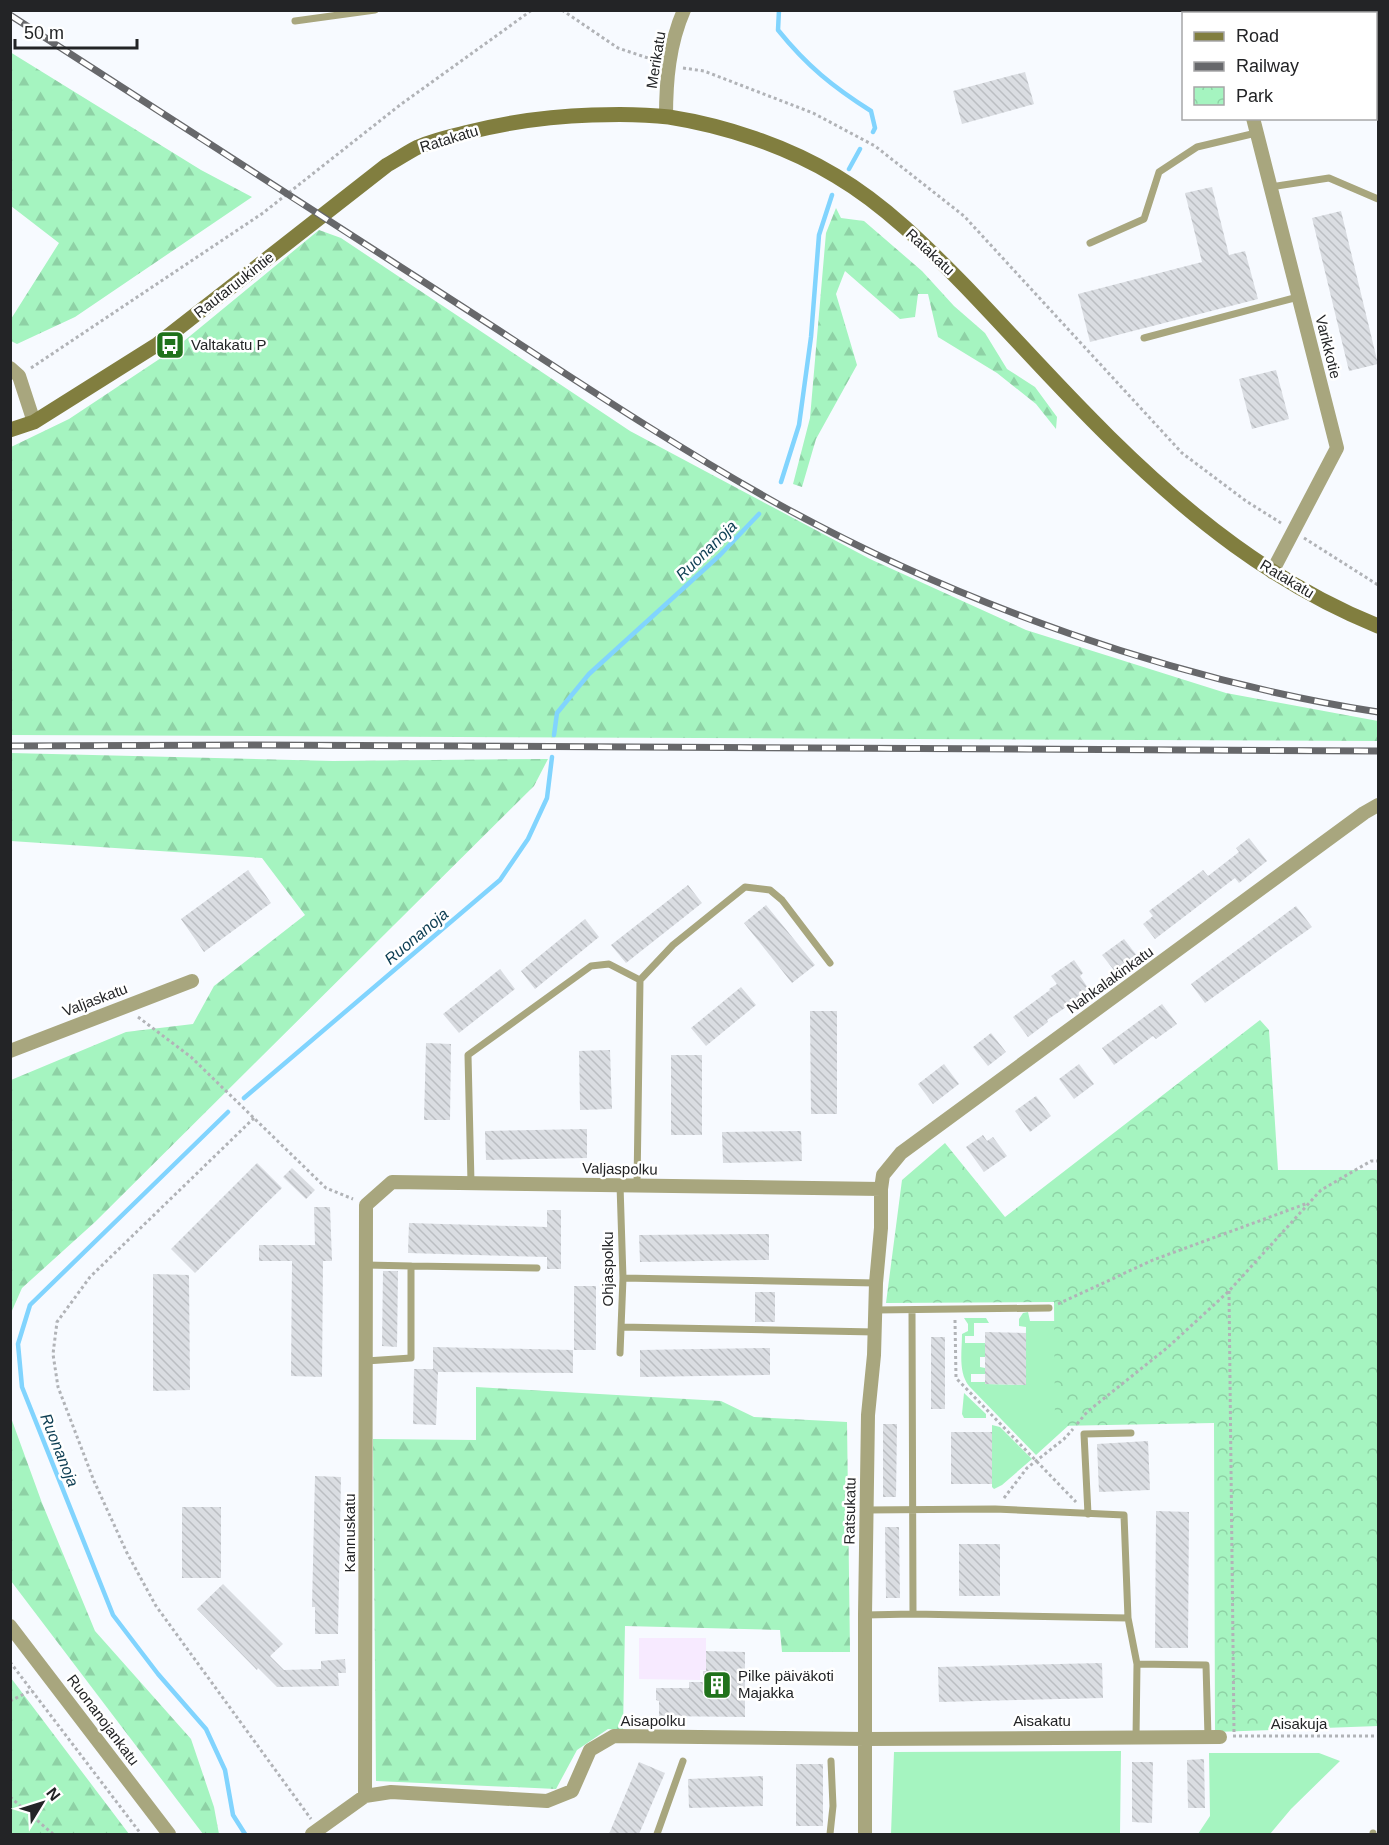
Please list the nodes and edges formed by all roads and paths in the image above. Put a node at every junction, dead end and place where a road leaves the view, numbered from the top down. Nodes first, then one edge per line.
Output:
1 (375, 10) edge
2 (532, 10) edge
3 (562, 10) edge
4 (684, 10) edge
5 (295, 21) dead end
6 (669, 65) junction
7 (666, 117) junction
8 (1253, 120) edge
9 (1256, 133) junction
10 (387, 165) joint
11 (1270, 187) junction
12 (1378, 199) edge
13 (1090, 243) dead end
14 (1298, 297) junction
15 (1144, 338) dead end
16 (15, 372) edge
17 (34, 422) junction
18 (10, 430) edge
19 (1292, 531) junction
20 (1272, 572) junction
21 (1378, 585) edge
22 (1378, 626) edge
23 (1376, 806) edge
24 (831, 963) dead end
25 (639, 980) junction
26 (192, 981) dead end
27 (124, 1007) junction
28 (10, 1051) edge
29 (254, 1118) junction
30 (1378, 1161) edge
31 (471, 1183) junction
32 (620, 1185) junction
33 (637, 1186) junction
34 (881, 1189) junction
35 (1310, 1203) junction
36 (366, 1204) junction
37 (366, 1265) junction
38 (411, 1266) junction
39 (537, 1268) dead end
40 (623, 1278) junction
41 (876, 1283) junction
42 (1229, 1291) junction
43 (1049, 1308) joint
44 (876, 1310) junction
45 (912, 1310) junction
46 (955, 1310) junction
47 (621, 1327) junction
48 (875, 1332) junction
49 (620, 1353) dead end
50 (366, 1361) junction
51 (1131, 1433) dead end
52 (1037, 1460) junction
53 (913, 1508) junction
54 (995, 1509) junction
55 (866, 1510) junction
56 (1088, 1514) junction
57 (913, 1614) junction
58 (865, 1615) junction
59 (1128, 1618) junction
60 (10, 1626) edge
61 (10, 1662) edge
62 (1137, 1664) junction
63 (32, 1690) junction
64 (10, 1701) edge
65 (1378, 1736) edge
66 (1221, 1737) junction
67 (1136, 1738) junction
68 (865, 1739) junction
69 (683, 1761) dead end
70 (831, 1761) dead end
71 (365, 1796) junction
72 (10, 1797) edge
73 (316, 1832) edge
74 (53, 1834) edge
75 (141, 1834) edge
76 (169, 1834) edge
77 (657, 1834) edge
78 (830, 1834) edge
79 (865, 1834) edge

1 - 5 lane
2 - 16 path
3 - 6 path
4 - 6 street, Merikatu
6 - 7 street, Merikatu
6 - 19 path
7 - 10 main road, Ratakatu
7 - 20 main road, Ratakatu
8 - 9 street, Varikkotie
9 - 11 street, Varikkotie
9 - 13 lane
10 - 17 main road, Rautaruukintie
11 - 12 lane
11 - 14 street, Varikkotie
14 - 15 lane
14 - 19 street, Varikkotie
16 - 17 street
17 - 18 main road, Rautaruukintie
19 - 20 street, Varikkotie
19 - 21 path
20 - 22 main road, Ratakatu
23 - 34 street, Nahkalakinkatu
24 - 25 lane
25 - 31 lane
25 - 33 lane
26 - 27 street, Valjaskatu
27 - 28 street, Valjaskatu
27 - 29 path
29 - 36 path
29 - 73 path
30 - 35 path
31 - 32 street, Valjaspolku
31 - 36 street, Valjaspolku
32 - 33 street, Valjaspolku
32 - 40 lane, Ohjaspolku
33 - 34 street, Valjaspolku
34 - 41 street, Ratsukatu
35 - 42 path
35 - 43 path
36 - 37 street, Kannuskatu
37 - 38 lane
37 - 50 street, Kannuskatu
38 - 39 lane
38 - 50 lane
40 - 41 lane
40 - 47 lane, Ohjaspolku
41 - 44 street, Ratsukatu
42 - 52 path
42 - 66 path
43 - 46 lane
44 - 45 lane
44 - 48 street, Ratsukatu
45 - 46 lane
45 - 53 lane
46 - 52 path
47 - 48 lane
47 - 49 lane, Ohjaspolku
48 - 55 street, Ratsukatu
50 - 71 street, Kannuskatu
51 - 56 lane
52 - 54 path
52 - 56 path
53 - 54 lane
53 - 55 lane
53 - 57 lane
54 - 56 lane
55 - 58 street, Ratsukatu
56 - 59 lane
57 - 58 lane
57 - 59 lane
58 - 68 street, Ratsukatu
59 - 62 lane
60 - 76 street, Ruonanojankatu
61 - 63 path
62 - 66 lane
62 - 67 lane
63 - 64 path
63 - 75 path
65 - 66 path, Aisakuja
66 - 67 street, Aisakatu
67 - 68 street, Aisakatu
68 - 71 street, Aisapolku
68 - 79 street, Ratsukatu
69 - 77 lane
70 - 78 lane
71 - 73 street
72 - 74 path

